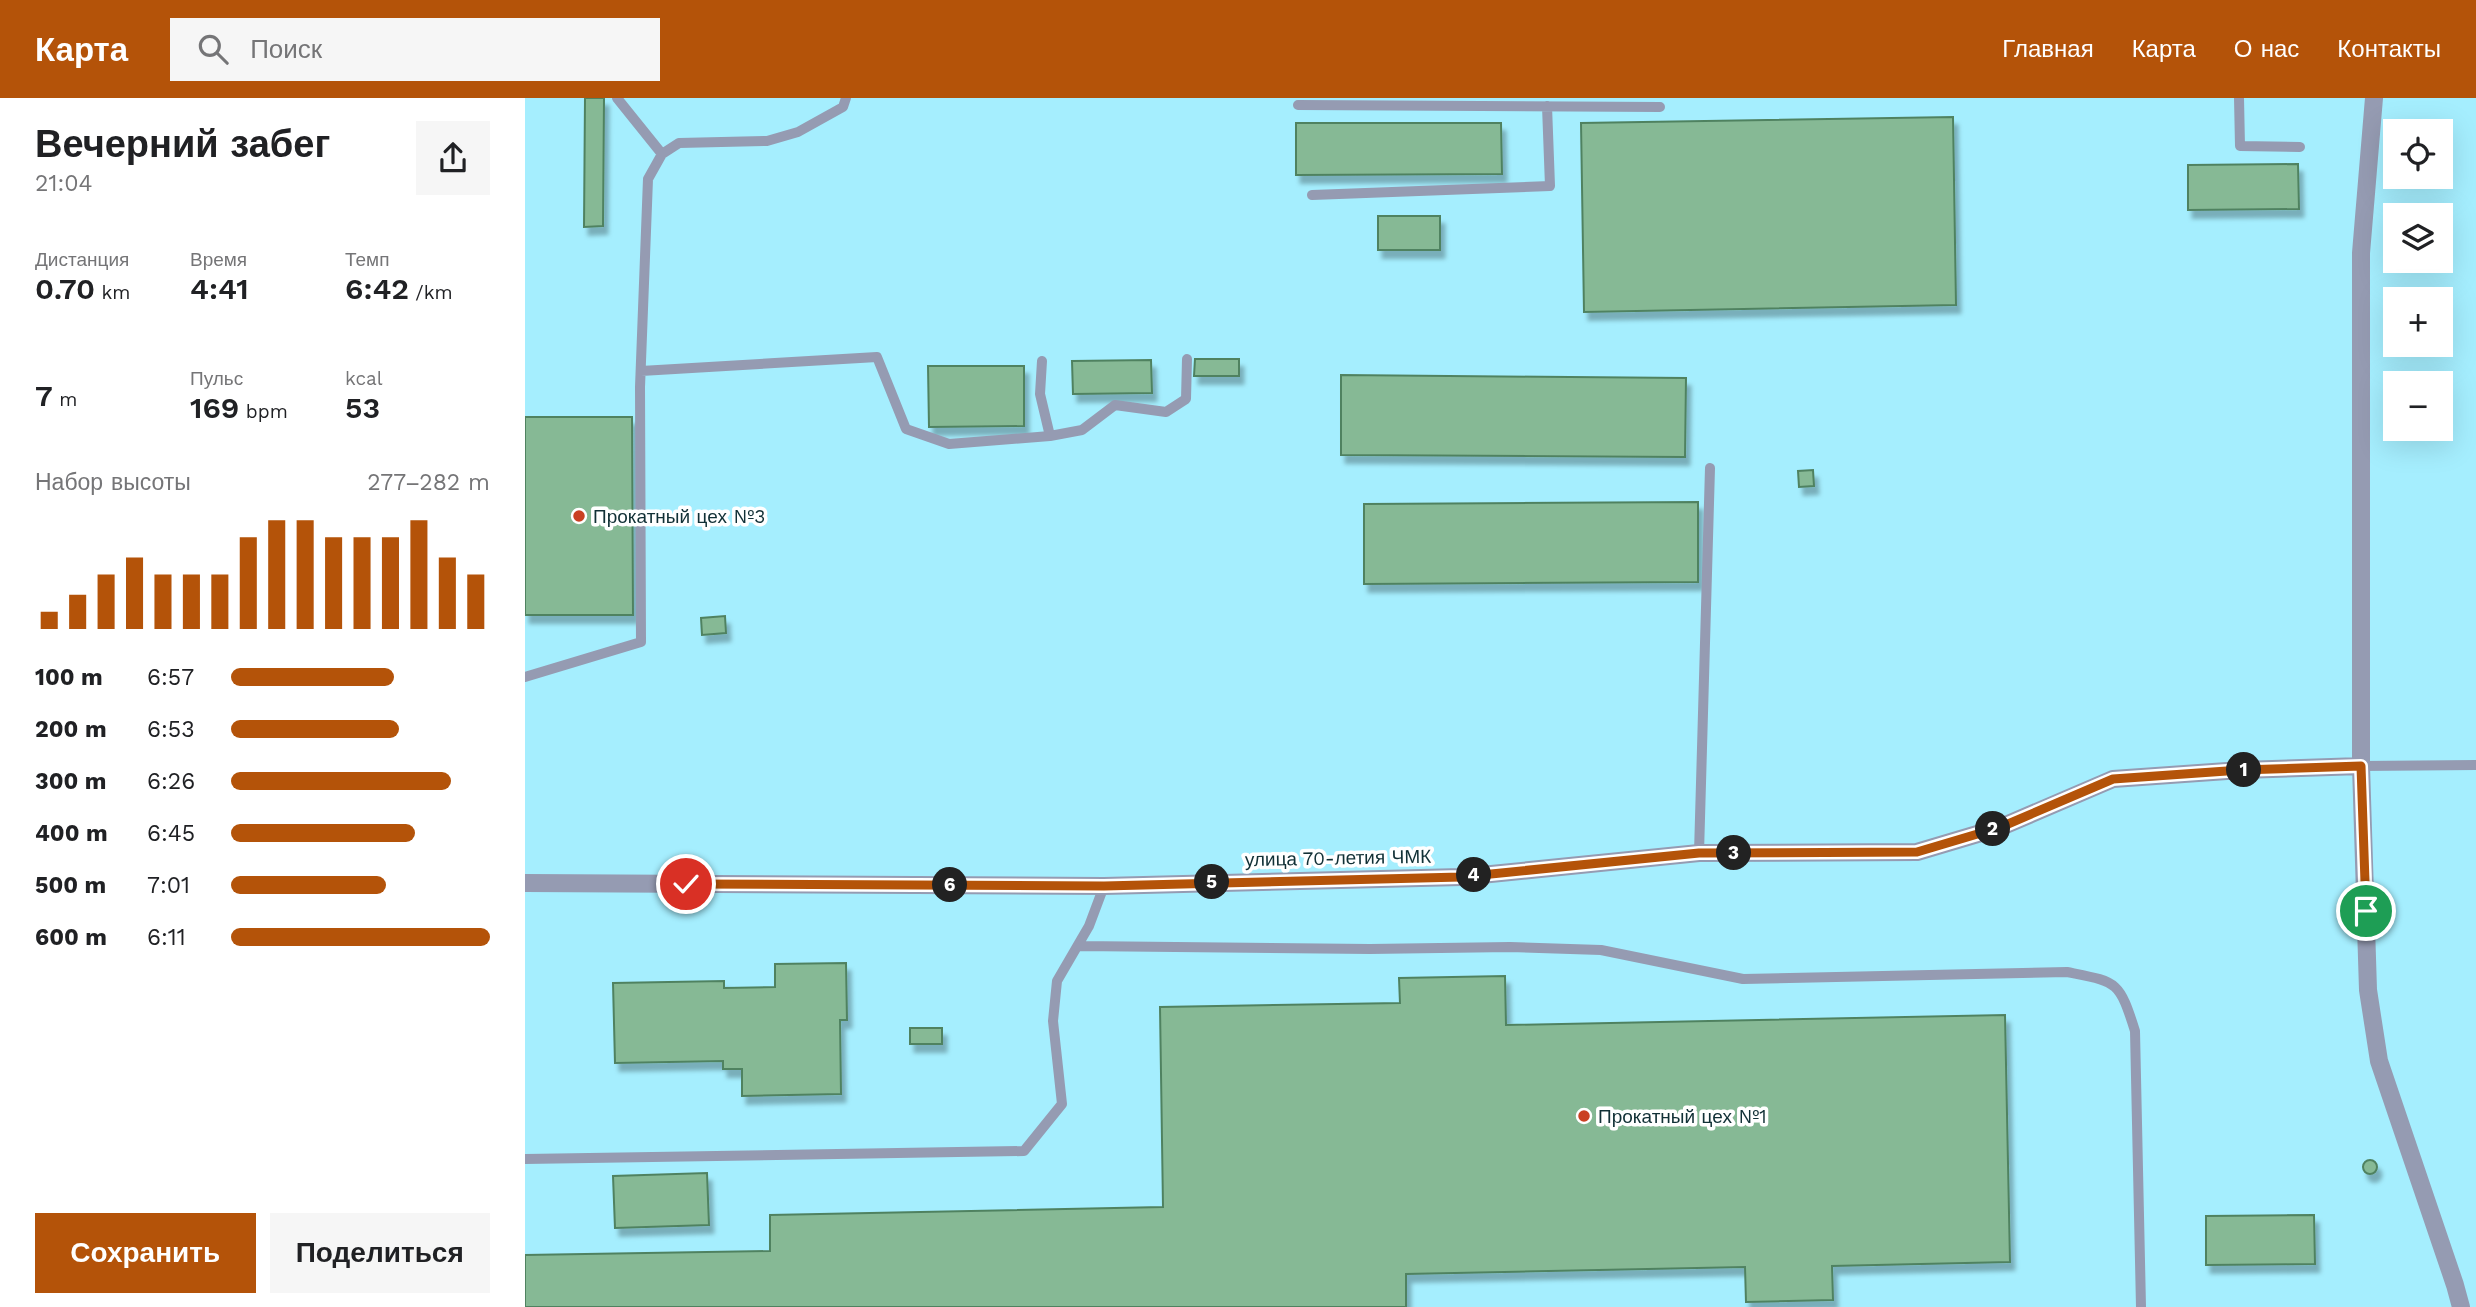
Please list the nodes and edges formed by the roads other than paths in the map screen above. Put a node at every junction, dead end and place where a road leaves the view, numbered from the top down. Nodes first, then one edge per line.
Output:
1 (617, 98) edge
2 (846, 98) edge
3 (2239, 98) edge
4 (2374, 98) edge
5 (1461, 102) edge
6 (1298, 105) dead end
7 (1547, 106) junction
8 (1660, 107) dead end
9 (2300, 147) dead end
10 (662, 154) junction
11 (1312, 195) dead end
12 (1187, 359) dead end
13 (1042, 361) dead end
14 (641, 371) junction
15 (1051, 436) junction
16 (1710, 468) dead end
17 (525, 677) edge
18 (2476, 765) edge
19 (2361, 766) junction
20 (1699, 853) junction
21 (525, 883) edge
22 (1104, 886) junction
23 (1079, 946) junction
24 (525, 1159) edge
25 (2141, 1307) edge
26 (2461, 1307) edge

1 - 10 lane
2 - 10 lane
3 - 9 lane
4 - 19 street
5 - 6 lane
5 - 7 lane
7 - 8 lane
7 - 11 lane
10 - 14 lane
12 - 15 lane
13 - 15 lane
14 - 15 lane
14 - 17 lane
16 - 20 lane
18 - 19 lane
19 - 20 street, улица 70-летия ЧМК
19 - 26 street
20 - 22 street, улица 70-летия ЧМК
21 - 22 street, улица 70-летия ЧМК
22 - 23 lane
23 - 24 lane
23 - 25 lane

